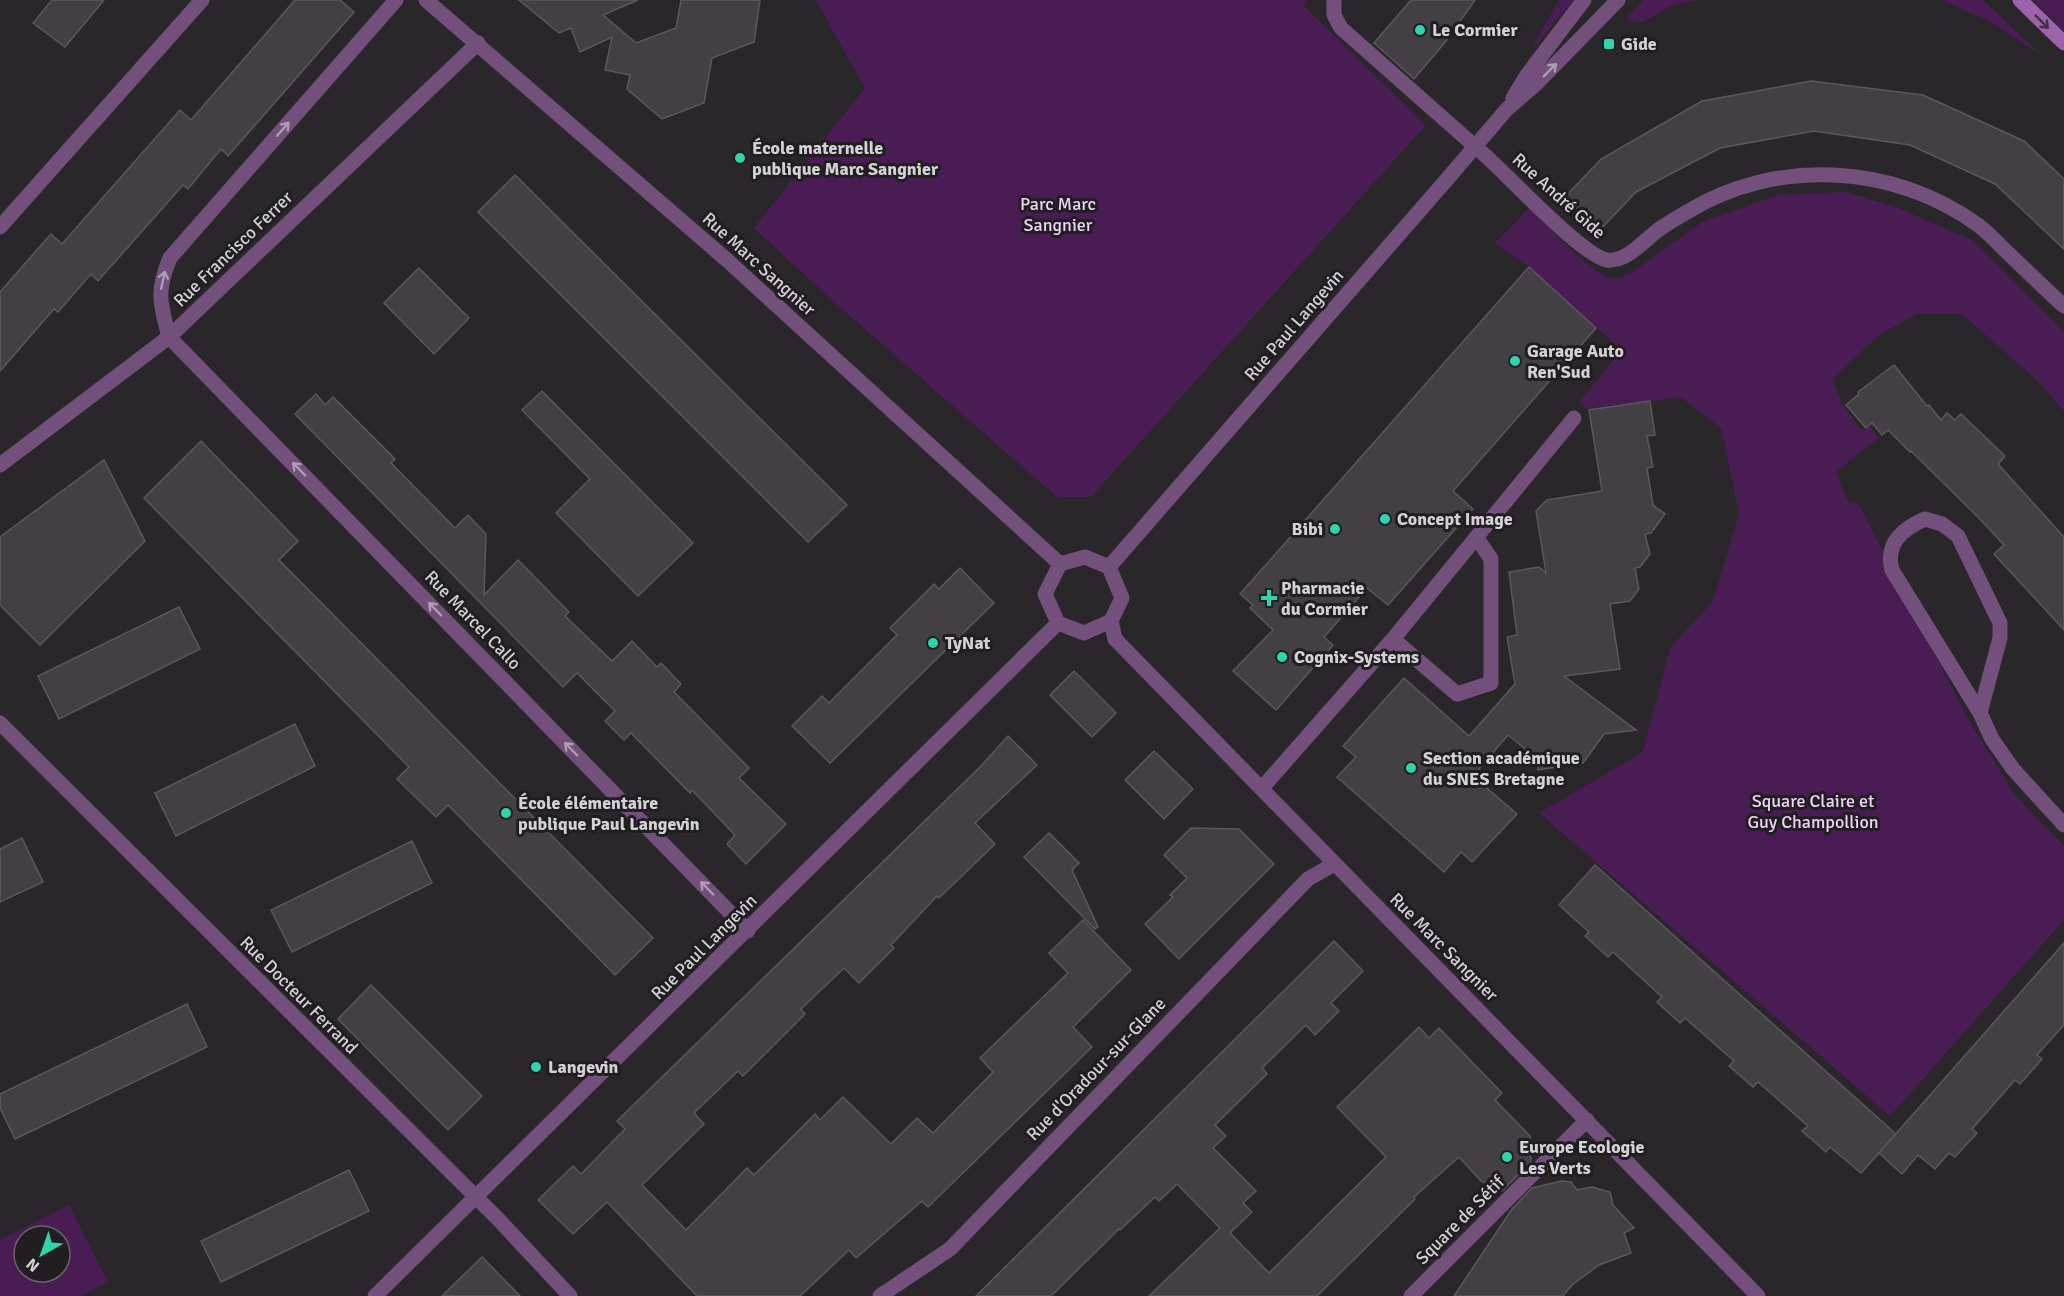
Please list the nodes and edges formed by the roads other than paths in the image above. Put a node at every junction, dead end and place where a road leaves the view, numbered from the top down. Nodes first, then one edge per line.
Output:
1 (202, 0) edge
2 (396, 0) edge
3 (426, 0) edge
4 (1334, 0) edge
5 (1584, 0) edge
6 (1618, 0) edge
7 (2020, 0) edge
8 (478, 43) junction
9 (2064, 43) edge
10 (1507, 109) junction
11 (1474, 146) junction
12 (0, 227) edge
13 (2064, 306) edge
14 (169, 337) junction
15 (1574, 418) dead end
16 (0, 465) edge
17 (1477, 538) junction
18 (1060, 564) junction
19 (1110, 567) junction
20 (1111, 621) junction
21 (1058, 623) junction
22 (1393, 639) junction
23 (1980, 713) junction
24 (0, 723) edge
25 (1262, 788) junction
26 (2064, 825) edge
27 (1334, 864) junction
28 (747, 931) junction
29 (1587, 1120) junction
30 (476, 1197) junction
31 (375, 1296) edge
32 (570, 1296) edge
33 (880, 1296) edge
34 (1411, 1296) edge
35 (1758, 1296) edge

1 - 12 street
14 -> 2 street
3 - 8 street, Rue Marc Sangnier
4 - 11 street, Rue André Gide
5 - 10 street, Rue Paul Langevin
10 -> 6 street, Rue Paul Langevin
7 -> 9 main road
8 - 14 street, Rue Francisco Ferrer
8 - 18 street, Rue Marc Sangnier
10 - 11 street, Rue Paul Langevin
11 - 13 street, Rue André Gide
11 - 19 street, Rue Paul Langevin
14 - 16 street, Rue Francisco Ferrer
28 -> 14 street, Rue Marcel Callo
15 - 17 street
17 - 22 street
17 - 22 street
18 - 19 street
18 - 21 street
19 - 20 street
20 - 21 street
20 - 25 street, Rue Marc Sangnier
21 - 28 street, Rue Paul Langevin
22 - 25 street
23 - 23 street
23 - 26 street
24 - 30 street, Rue Docteur Ferrand
25 - 27 street, Rue Marc Sangnier
27 - 29 street, Rue Marc Sangnier
27 - 33 street, Rue d'Oradour-sur-Glane
28 - 30 street, Rue Paul Langevin
29 - 34 street, Square de Sétif
29 - 35 street, Rue Marc Sangnier
30 - 31 street, Rue Paul Langevin
30 - 32 street, Rue Docteur Ferrand

